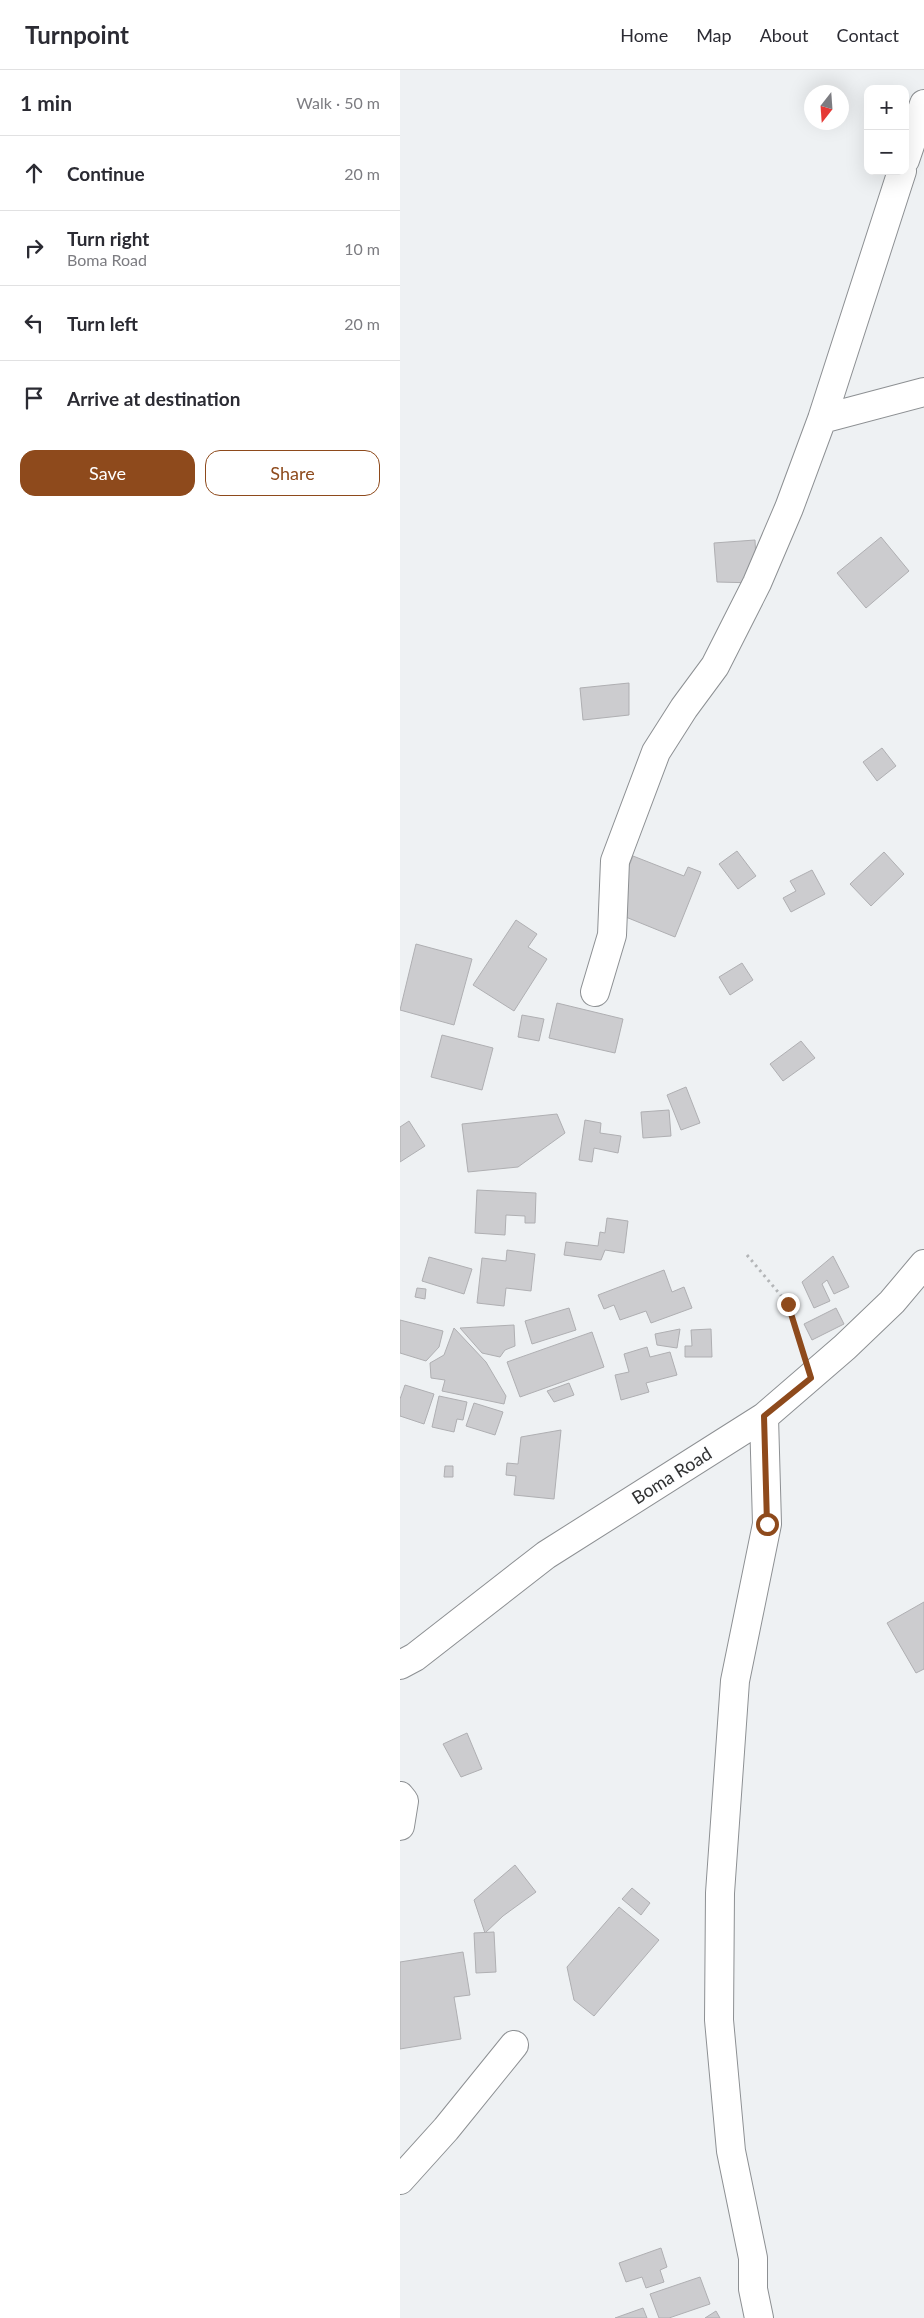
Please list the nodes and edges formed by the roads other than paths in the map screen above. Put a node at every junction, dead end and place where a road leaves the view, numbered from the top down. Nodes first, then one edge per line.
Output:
1 (924, 104) edge
2 (909, 148) edge
3 (901, 175) edge
4 (924, 392) edge
5 (822, 419) junction
6 (595, 992) dead end
7 (924, 1264) edge
8 (764, 1416) junction
9 (400, 1665) edge
10 (400, 1796) edge
11 (400, 1826) edge
12 (514, 2045) dead end
13 (400, 2180) edge
14 (759, 2318) edge

1 - 2 street
3 - 5 street
4 - 5 street
5 - 6 street
7 - 8 street, Boma Road
8 - 9 street, Boma Road
8 - 14 street
10 - 11 street
12 - 13 street

